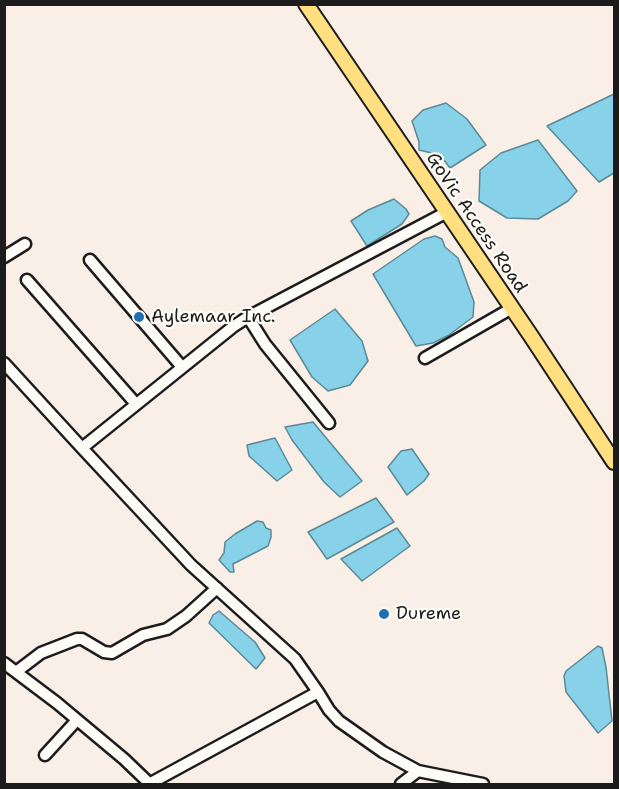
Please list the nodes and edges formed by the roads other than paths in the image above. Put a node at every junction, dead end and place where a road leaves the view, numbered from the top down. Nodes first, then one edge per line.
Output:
1 (306, 4) edge
2 (447, 212) junction
3 (25, 244) dead end
4 (4, 257) edge
5 (90, 260) dead end
6 (27, 280) dead end
7 (512, 308) junction
8 (248, 317) junction
9 (425, 358) dead end
10 (4, 363) edge
11 (182, 367) junction
12 (136, 404) junction
13 (329, 423) dead end
14 (82, 448) junction
15 (615, 462) edge
16 (217, 588) junction
17 (4, 663) edge
18 (16, 672) junction
19 (318, 692) junction
20 (77, 720) junction
21 (45, 755) dead end
22 (418, 771) junction
23 (150, 784) edge
24 (401, 784) edge
25 (483, 784) edge

1 - 2 main road, GoVic Access Road
2 - 7 main road, GoVic Access Road
2 - 8 street
3 - 4 street
5 - 11 street
6 - 12 street
7 - 9 street
7 - 15 main road, GoVic Access Road
8 - 11 street
8 - 13 street
10 - 14 street
11 - 12 street
12 - 14 street
14 - 16 street
16 - 18 street
16 - 19 street
17 - 18 street
18 - 20 street
19 - 22 street
19 - 23 street
20 - 21 street
20 - 23 street
22 - 24 street
22 - 25 street

